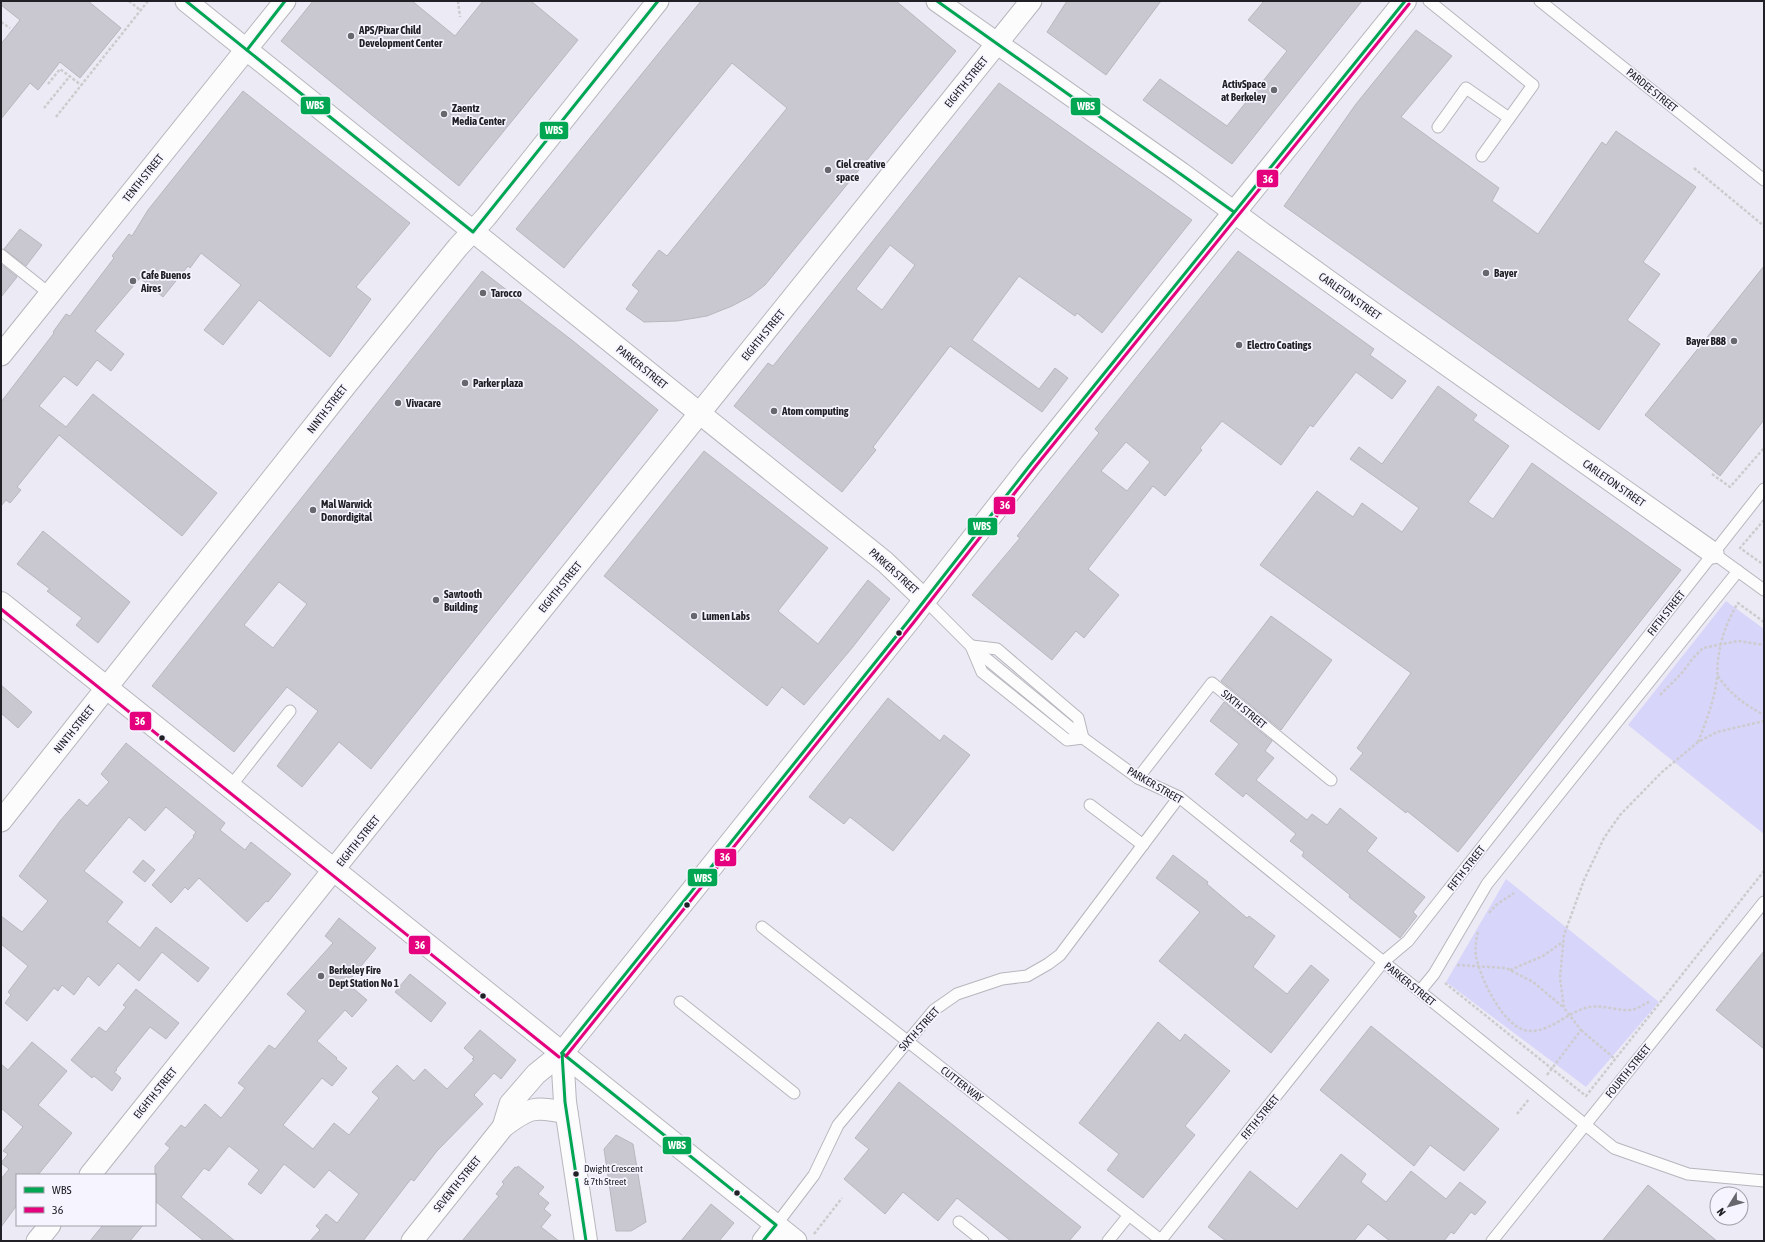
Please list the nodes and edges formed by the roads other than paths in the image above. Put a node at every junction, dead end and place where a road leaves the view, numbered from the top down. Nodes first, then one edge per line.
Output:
1 (186, 1) edge
2 (285, 1) edge
3 (658, 1) edge
4 (936, 1) edge
5 (1031, 1) edge
6 (1405, 1) edge
7 (1429, 1) edge
8 (1540, 1) edge
9 (997, 44) junction
10 (247, 50) junction
11 (1509, 118) junction
12 (1438, 127) dead end
13 (1482, 156) dead end
14 (1764, 180) edge
15 (1234, 212) junction
16 (472, 232) junction
17 (1, 255) edge
18 (50, 294) junction
19 (1, 355) edge
20 (700, 414) junction
21 (1764, 489) edge
22 (1713, 553) junction
23 (1738, 571) junction
24 (1764, 590) edge
25 (925, 600) junction
26 (1, 603) edge
27 (971, 646) junction
28 (107, 687) junction
29 (290, 711) dead end
30 (1083, 738) junction
31 (1138, 778) junction
32 (1331, 780) dead end
33 (230, 787) junction
34 (1179, 798) junction
35 (1090, 804) dead end
36 (1, 821) edge
37 (1143, 845) junction
38 (334, 870) junction
39 (1764, 902) edge
40 (762, 927) dead end
41 (1383, 962) junction
42 (1420, 991) junction
43 (680, 1002) dead end
44 (908, 1041) junction
45 (562, 1053) junction
46 (794, 1093) dead end
47 (567, 1113) junction
48 (1585, 1125) junction
49 (503, 1127) junction
50 (91, 1174) edge
51 (1764, 1181) edge
52 (1129, 1215) junction
53 (959, 1222) dead end
54 (776, 1225) junction
55 (49, 1226) edge
56 (805, 1238) edge
57 (37, 1241) edge
58 (412, 1241) edge
59 (586, 1241) edge
60 (763, 1241) edge
61 (983, 1241) edge
62 (1108, 1241) edge
63 (1162, 1241) edge
64 (1492, 1241) edge

1 - 10 street, PARKER STREET
2 - 10 street, TENTH STREET
3 - 16 street, NINTH STREET
4 - 9 street, CARLETON STREET
5 - 9 street, EIGHTH STREET
6 - 15 street, SEVENTH STREET
7 - 11 lane
8 - 14 lane, PARDEE STREET
9 - 15 street, CARLETON STREET
9 - 20 street, EIGHTH STREET
10 - 16 street, PARKER STREET
10 - 18 street, TENTH STREET
11 - 12 lane
11 - 13 lane
15 - 22 street, CARLETON STREET
15 - 25 street, SEVENTH STREET
16 - 20 street, PARKER STREET
16 - 28 street, NINTH STREET
17 - 18 lane
18 - 19 street, TENTH STREET
20 - 25 street, PARKER STREET
20 - 38 street, EIGHTH STREET
21 - 22 lane, FIFTH STREET
22 - 23 lane, CARLETON STREET
22 - 41 lane, FIFTH STREET
23 - 24 lane, CARLETON STREET
23 - 42 lane
25 - 27 lane, PARKER STREET
25 - 45 street, SEVENTH STREET
26 - 28 street
27 - 30 lane
27 - 30 lane, PARKER STREET
28 - 33 street
28 - 36 street, NINTH STREET
29 - 33 lane
30 - 31 lane, PARKER STREET
31 - 32 lane, SIXTH STREET
31 - 34 lane, PARKER STREET
33 - 38 street
34 - 37 lane, SIXTH STREET
34 - 41 lane, PARKER STREET
35 - 37 lane
37 - 44 lane, SIXTH STREET
38 - 45 street
38 - 50 street, EIGHTH STREET
39 - 48 lane, FOURTH STREET
40 - 44 lane, CUTTER WAY
41 - 42 lane, PARKER STREET
41 - 63 lane, FIFTH STREET
42 - 48 lane, PARKER STREET
43 - 46 lane
44 - 52 lane, CUTTER WAY
44 - 54 lane, SIXTH STREET
45 - 47 street
45 - 49 street, SEVENTH STREET
45 - 54 street
47 - 49 street, SEVENTH STREET
47 - 59 street
48 - 51 lane, PARKER STREET
48 - 64 lane, FOURTH STREET
49 - 58 street, SEVENTH STREET
52 - 62 lane
52 - 63 lane, CUTTER WAY
53 - 61 lane
54 - 56 street
54 - 60 street, SIXTH STREET
55 - 57 street

